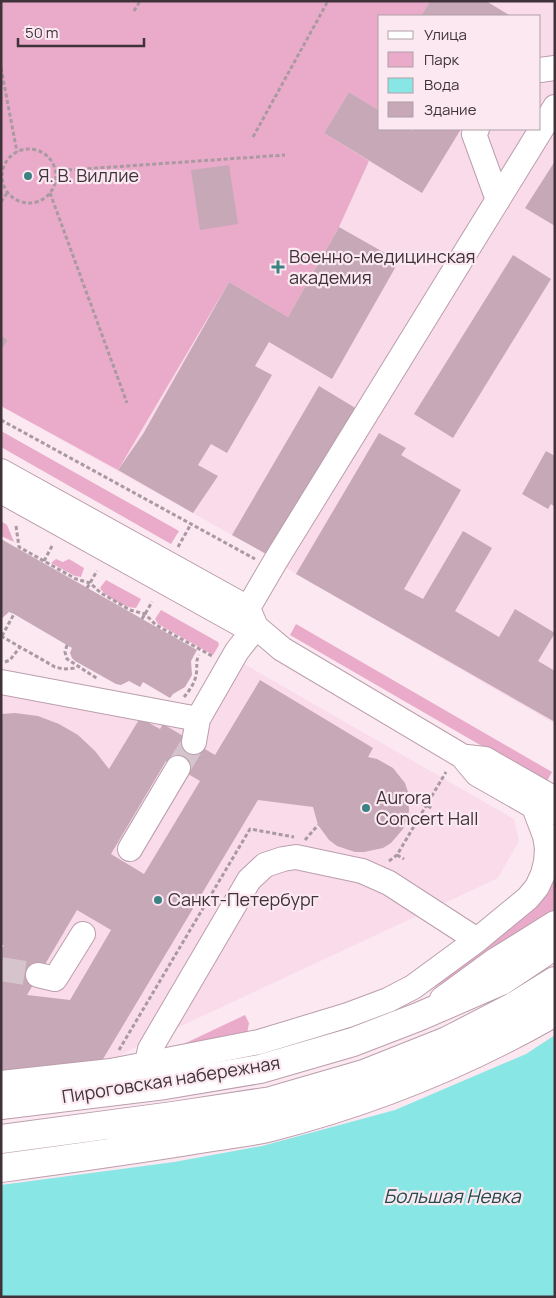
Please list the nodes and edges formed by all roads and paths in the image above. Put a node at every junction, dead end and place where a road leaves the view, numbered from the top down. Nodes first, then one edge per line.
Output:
1 (140, 1) edge
2 (328, 1) edge
3 (134, 11) dead end
4 (1, 68) edge
5 (555, 68) edge
6 (541, 70) edge
7 (555, 107) edge
8 (476, 130) edge
9 (541, 130) edge
10 (541, 130) edge
11 (253, 137) dead end
12 (17, 152) junction
13 (284, 155) dead end
14 (2, 171) edge
15 (56, 171) junction
16 (7, 193) junction
17 (50, 193) junction
18 (498, 200) junction
19 (1, 202) edge
20 (127, 403) dead end
21 (1, 420) edge
22 (1, 470) edge
23 (1, 491) edge
24 (191, 524) junction
25 (16, 526) dead end
26 (52, 546) dead end
27 (176, 550) dead end
28 (255, 560) dead end
29 (44, 562) junction
30 (97, 571) dead end
31 (90, 583) junction
32 (87, 588) dead end
33 (152, 602) dead end
34 (14, 614) dead end
35 (145, 614) junction
36 (252, 617) junction
37 (142, 619) dead end
38 (1, 636) edge
39 (68, 645) dead end
40 (20, 647) junction
41 (199, 655) dead end
42 (216, 659) dead end
43 (1, 664) edge
44 (79, 668) junction
45 (101, 681) dead end
46 (1, 682) edge
47 (179, 699) dead end
48 (178, 768) tunnel mouth
49 (410, 801) dead end
50 (544, 803) edge
51 (433, 809) dead end
52 (555, 819) edge
53 (318, 825) dead end
54 (304, 840) dead end
55 (130, 849) dead end
56 (397, 855) dead end
57 (404, 859) dead end
58 (555, 923) edge
59 (82, 934) dead end
60 (477, 940) junction
61 (555, 945) edge
62 (38, 975) tunnel mouth
63 (555, 981) edge
64 (555, 1012) edge
65 (418, 1017) junction
66 (147, 1063) junction
67 (1, 1083) edge
68 (1, 1105) edge
69 (1, 1139) edge
70 (1, 1168) edge

1 - 3 path
2 - 11 path
4 - 12 path
5 - 6 street
7 - 10 street
8 - 18 street
9 - 18 street
12 - 14 path
12 - 15 path
13 - 15 path
14 - 16 path
15 - 17 path
16 - 17 path
16 - 19 path
17 - 20 path
18 - 36 street
21 - 24 path
22 - 36 street
23 - 36 street
24 - 27 path
24 - 28 path
25 - 29 path
26 - 29 path
29 - 31 path
30 - 31 path
31 - 32 path
31 - 35 path
33 - 35 path
34 - 38 path
35 - 37 path
35 - 42 path
36 - 46 street
36 - 50 street
38 - 40 path
39 - 44 path
40 - 43 path
40 - 44 path
41 - 47 path
44 - 45 path
48 - 55 street
49 - 51 path
50 - 52 street
50 - 60 street
53 - 54 path
56 - 57 path
58 - 65 street
59 - 62 street
60 - 66 street
60 - 66 street
61 - 65 main road, Пироговская набережная
63 - 69 main road, Пироговская набережная
64 - 70 main road
65 - 68 main road, Пироговская набережная
66 - 67 street

